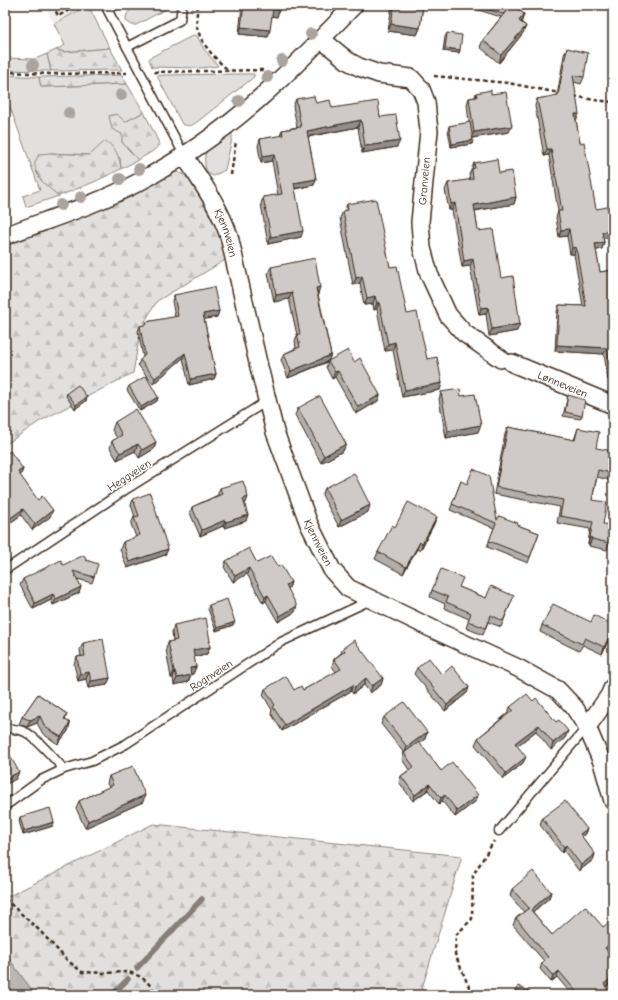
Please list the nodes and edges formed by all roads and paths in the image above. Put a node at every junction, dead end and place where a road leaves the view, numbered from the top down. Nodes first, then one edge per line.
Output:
1 (53, 5) edge
2 (79, 5) edge
3 (115, 5) edge
4 (182, 5) edge
5 (198, 5) edge
6 (354, 5) edge
7 (321, 39) junction
8 (127, 48) junction
9 (229, 71) dead end
10 (411, 78) junction
11 (563, 94) edge
12 (571, 96) edge
13 (613, 102) edge
14 (236, 138) dead end
15 (184, 155) junction
16 (230, 175) dead end
17 (5, 236) edge
18 (507, 361) joint
19 (267, 401) junction
20 (613, 405) edge
21 (5, 570) edge
22 (372, 599) junction
23 (613, 687) edge
24 (587, 727) junction
25 (5, 728) edge
26 (608, 765) edge
27 (64, 769) junction
28 (613, 801) edge
29 (5, 806) edge
30 (499, 832) joint
31 (5, 899) edge
32 (158, 995) edge
33 (471, 995) edge

1 - 2 path
3 - 8 lane
4 - 8 lane
5 - 9 path
6 - 7 street
7 - 10 street
7 - 15 street
8 - 15 lane
10 - 11 path
10 - 18 street, Granveien
12 - 13 path
14 - 16 path
15 - 17 street
15 - 19 street, Kjennveien
18 - 20 street, Lønneveien
19 - 21 lane, Heggveien
19 - 22 street, Kjennveien
22 - 24 street, Kjennveien
22 - 27 lane, Rognveien
23 - 24 street
24 - 26 street, Kjennveien
24 - 30 lane
25 - 27 lane
26 - 28 street, Kjennveien
27 - 29 lane, Rognveien
30 - 33 path
31 - 32 path

